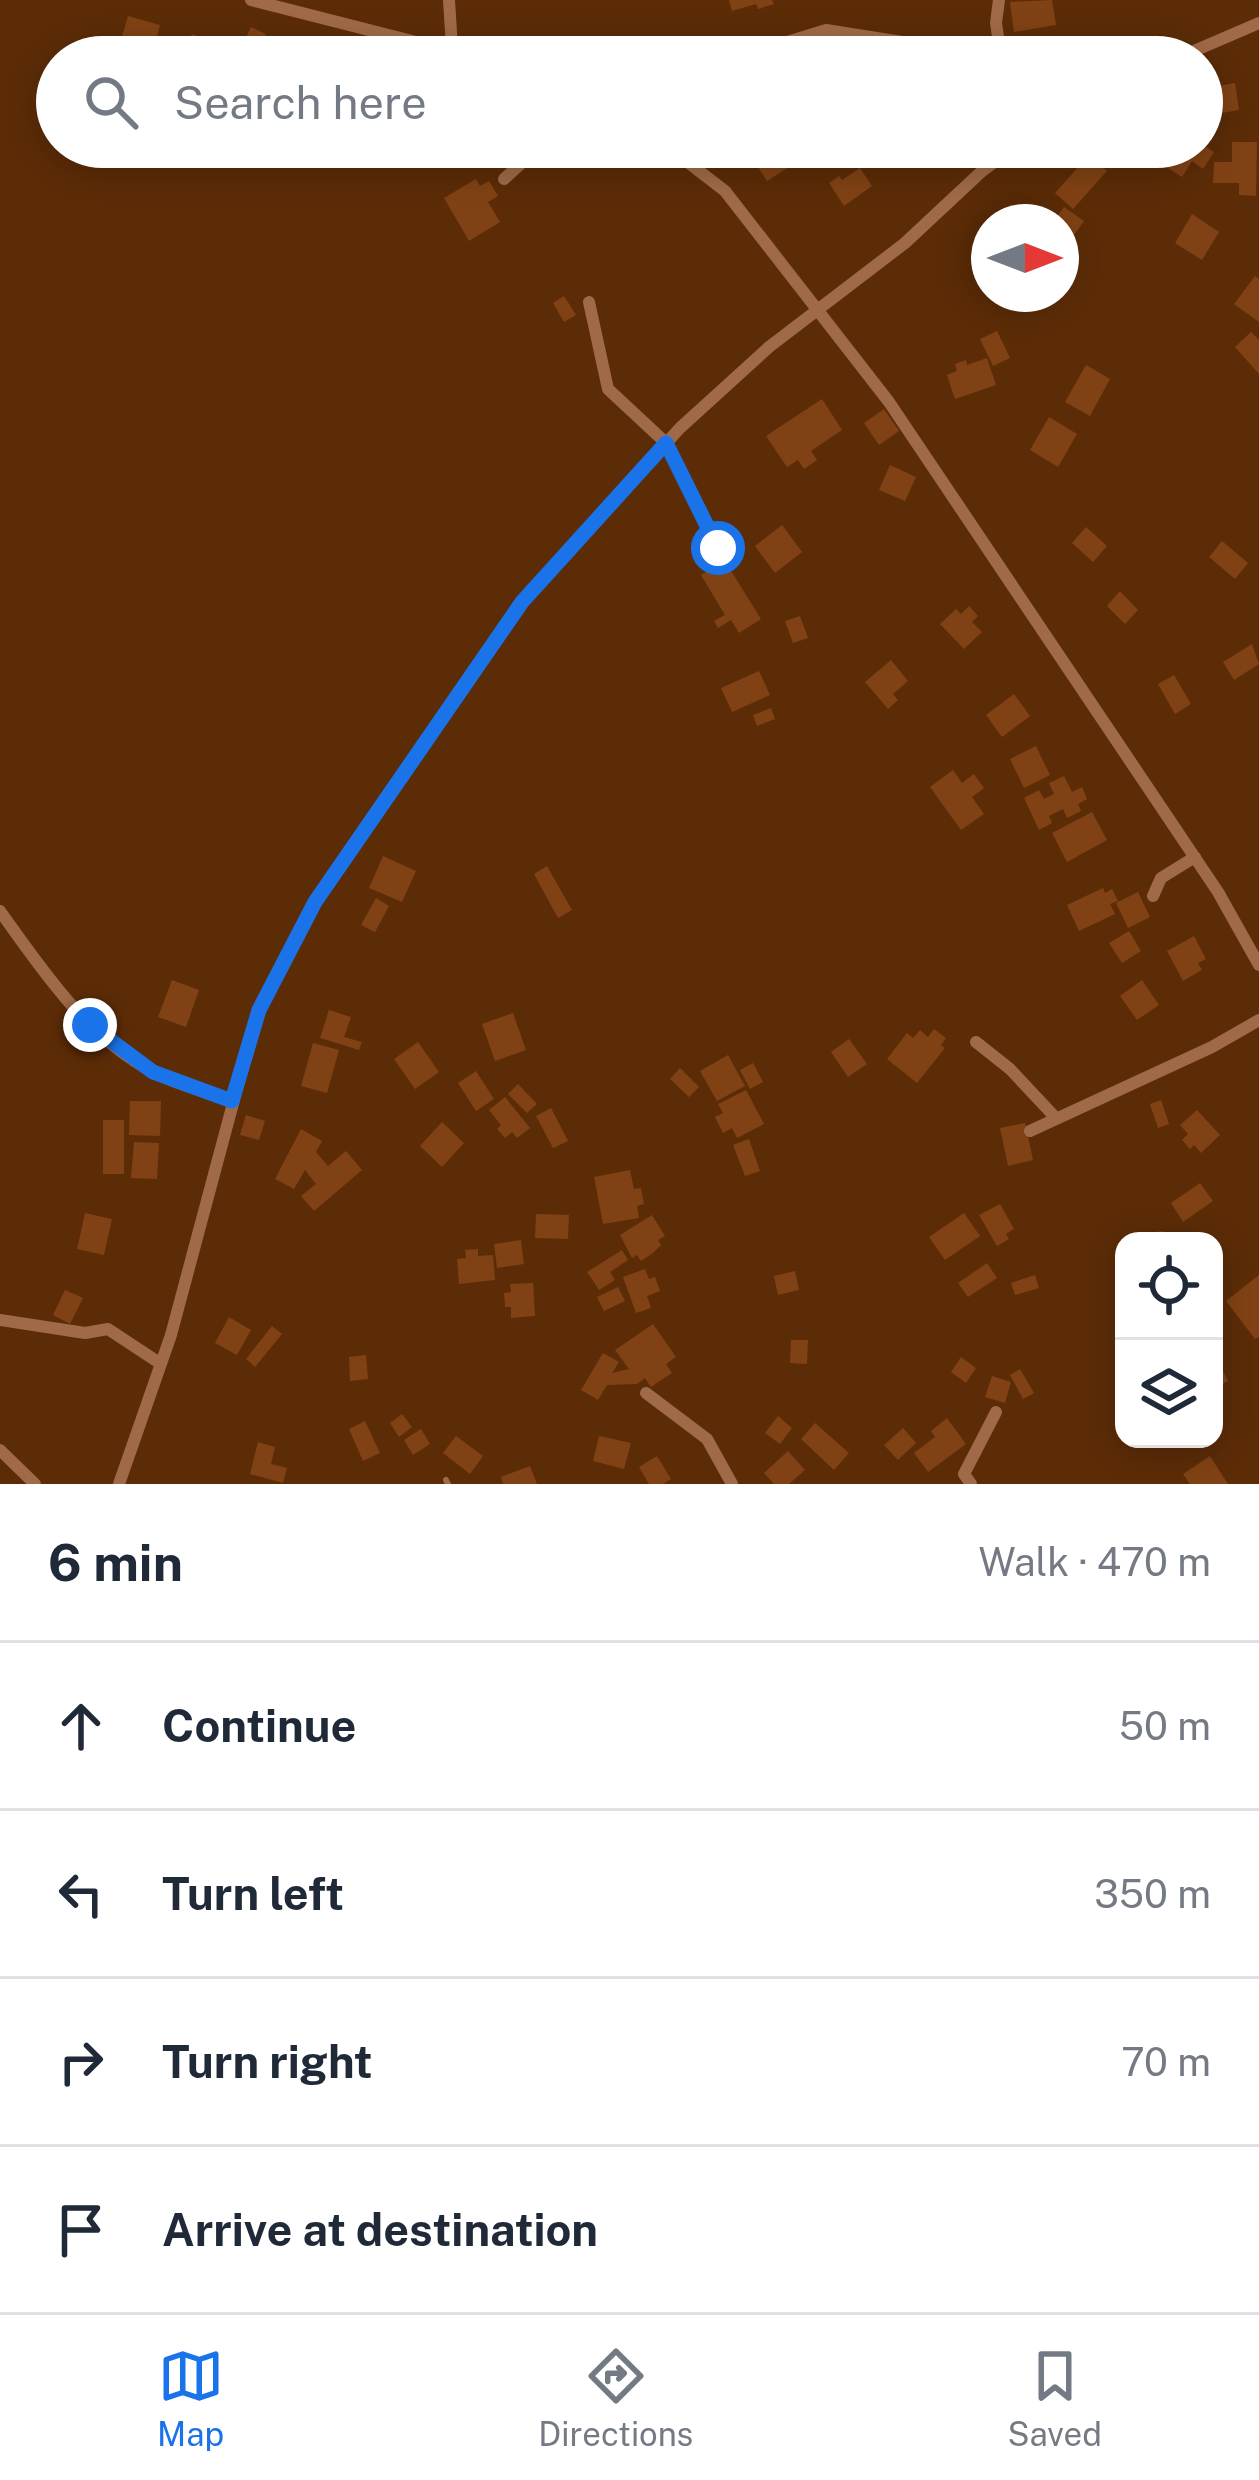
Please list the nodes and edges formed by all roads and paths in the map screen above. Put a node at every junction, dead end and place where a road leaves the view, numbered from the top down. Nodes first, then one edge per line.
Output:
1 (250, 0) edge
2 (448, 0) edge
3 (999, 0) edge
4 (1259, 22) edge
5 (390, 36) edge
6 (451, 36) edge
7 (807, 36) edge
8 (864, 36) edge
9 (997, 36) edge
10 (1223, 38) edge
11 (515, 168) edge
12 (695, 168) edge
13 (990, 168) edge
14 (504, 178) dead end
15 (590, 302) dead end
16 (817, 314) junction
17 (666, 443) junction
18 (718, 548) dead end
19 (1195, 857) junction
20 (1153, 896) dead end
21 (0, 911) edge
22 (1259, 965) edge
23 (1259, 1020) edge
24 (976, 1042) dead end
25 (232, 1101) junction
26 (1055, 1117) junction
27 (1030, 1132) dead end
28 (0, 1320) edge
29 (161, 1364) junction
30 (646, 1393) dead end
31 (996, 1412) dead end
32 (0, 1450) edge
33 (35, 1484) edge
34 (119, 1484) edge
35 (732, 1484) edge
36 (971, 1484) edge

1 - 5 street
2 - 6 street
3 - 9 street
4 - 10 street
7 - 8 street
11 - 14 street
12 - 16 street
13 - 16 street
15 - 17 street
16 - 17 street
16 - 19 street
17 - 18 street
17 - 25 street
19 - 20 street
19 - 22 street
21 - 25 street
23 - 26 street
24 - 26 street
25 - 29 street
26 - 27 street
28 - 29 street
29 - 34 street
30 - 35 street
31 - 36 street
32 - 33 street

